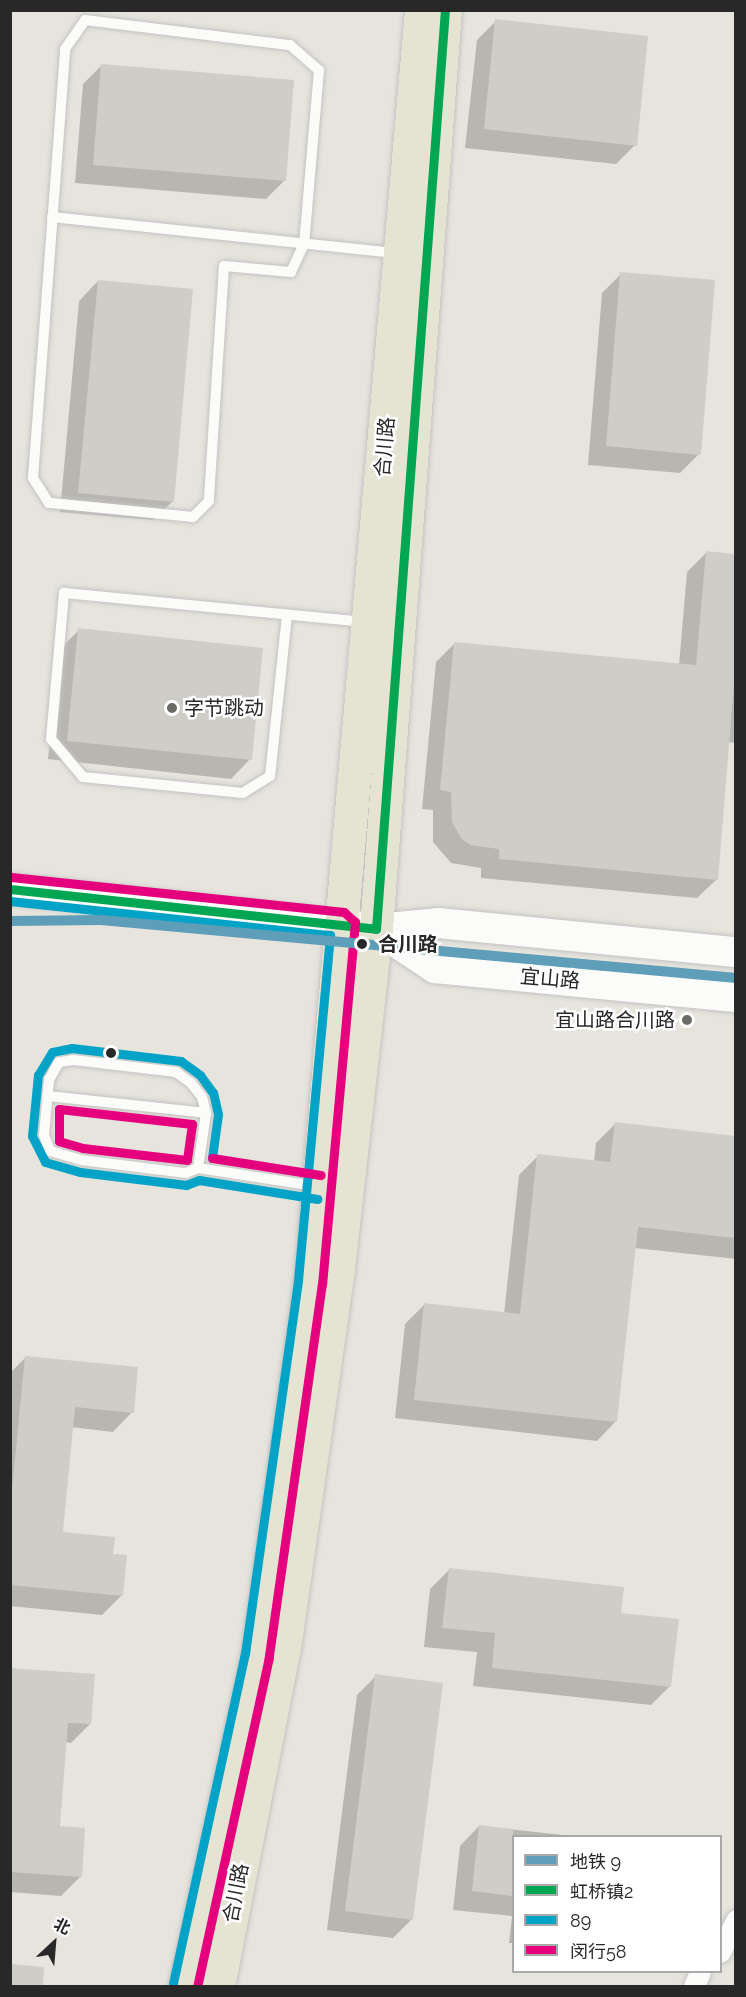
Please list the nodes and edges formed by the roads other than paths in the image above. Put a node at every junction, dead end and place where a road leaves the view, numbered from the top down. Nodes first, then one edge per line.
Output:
1 (421, 10) edge
2 (445, 10) edge
3 (429, 55) junction
4 (52, 218) junction
5 (304, 244) junction
6 (401, 254) junction
7 (287, 615) junction
8 (369, 622) junction
9 (10, 889) edge
10 (343, 924) junction
11 (376, 930) junction
12 (735, 952) edge
13 (735, 997) edge
14 (48, 1096) junction
15 (206, 1113) junction
16 (198, 1168) junction
17 (319, 1187) junction
18 (735, 1920) edge
19 (722, 1948) edge
20 (185, 1986) edge
21 (218, 1986) edge

1 - 3 main road, 合川路
2 - 3 main road, 合川路
3 - 6 main road, 合川路
3 - 11 main road, 合川路
4 - 5 lane
4 - 5 lane
4 - 5 lane
5 - 6 lane
6 - 8 main road, 合川路
7 - 7 lane
7 - 8 lane
8 - 10 main road, 合川路
9 - 10 street, 宜山路
10 - 11 street, 宜山路
10 - 17 main road, 合川路
11 - 12 street, 宜山路
11 - 13 street, 宜山路
11 - 21 main road, 合川路
14 - 15 lane
14 - 15 lane
14 - 16 lane
15 - 16 lane
16 - 17 lane
17 - 20 main road, 合川路
18 - 19 street

